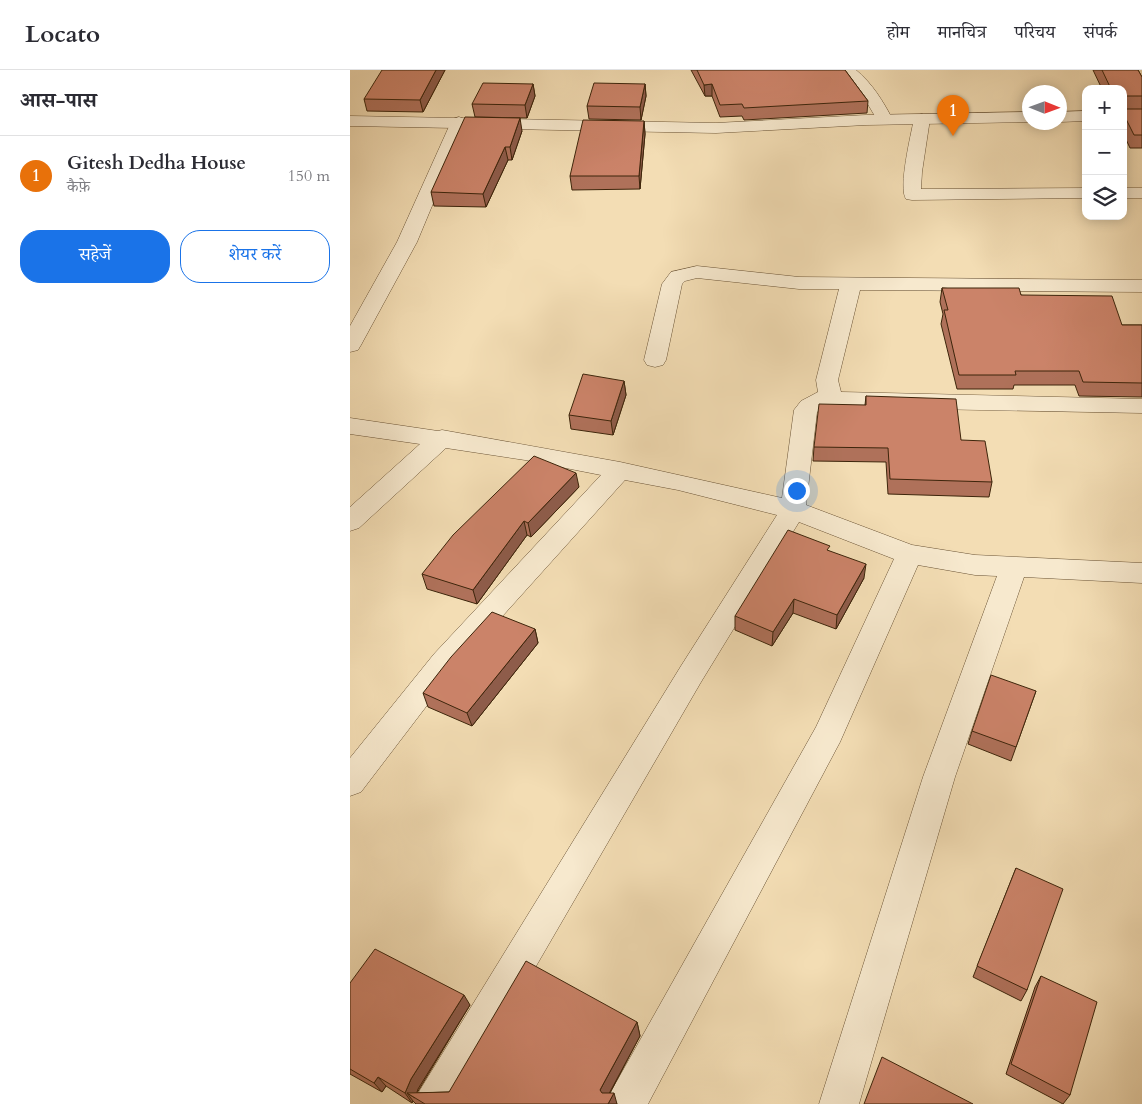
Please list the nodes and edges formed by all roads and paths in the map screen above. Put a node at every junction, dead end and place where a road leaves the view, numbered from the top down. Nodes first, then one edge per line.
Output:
1 (846, 70) edge
2 (1082, 116) edge
3 (1022, 117) edge
4 (1067, 117) edge
5 (922, 119) junction
6 (885, 120) junction
7 (350, 121) edge
8 (460, 122) junction
9 (1082, 193) edge
10 (1127, 193) edge
11 (1142, 193) edge
12 (850, 283) junction
13 (1142, 286) edge
14 (350, 345) edge
15 (655, 360) dead end
16 (824, 399) junction
17 (1142, 406) edge
18 (350, 426) edge
19 (442, 438) junction
20 (620, 470) junction
21 (793, 510) junction
22 (350, 522) edge
23 (909, 554) junction
24 (1014, 567) junction
25 (1142, 573) edge
26 (350, 782) edge
27 (434, 1104) edge
28 (626, 1104) edge
29 (839, 1104) edge

1 - 6 street
2 - 4 street
3 - 5 street
5 - 6 street
5 - 9 street
6 - 8 street
7 - 8 street
8 - 14 street
10 - 11 street
12 - 13 street
12 - 15 street
12 - 16 street
16 - 17 street
16 - 21 street
18 - 19 street
19 - 20 street
19 - 22 street
20 - 21 street
20 - 26 street
21 - 23 street
21 - 27 street
23 - 24 street
23 - 28 street
24 - 25 street
24 - 29 street

